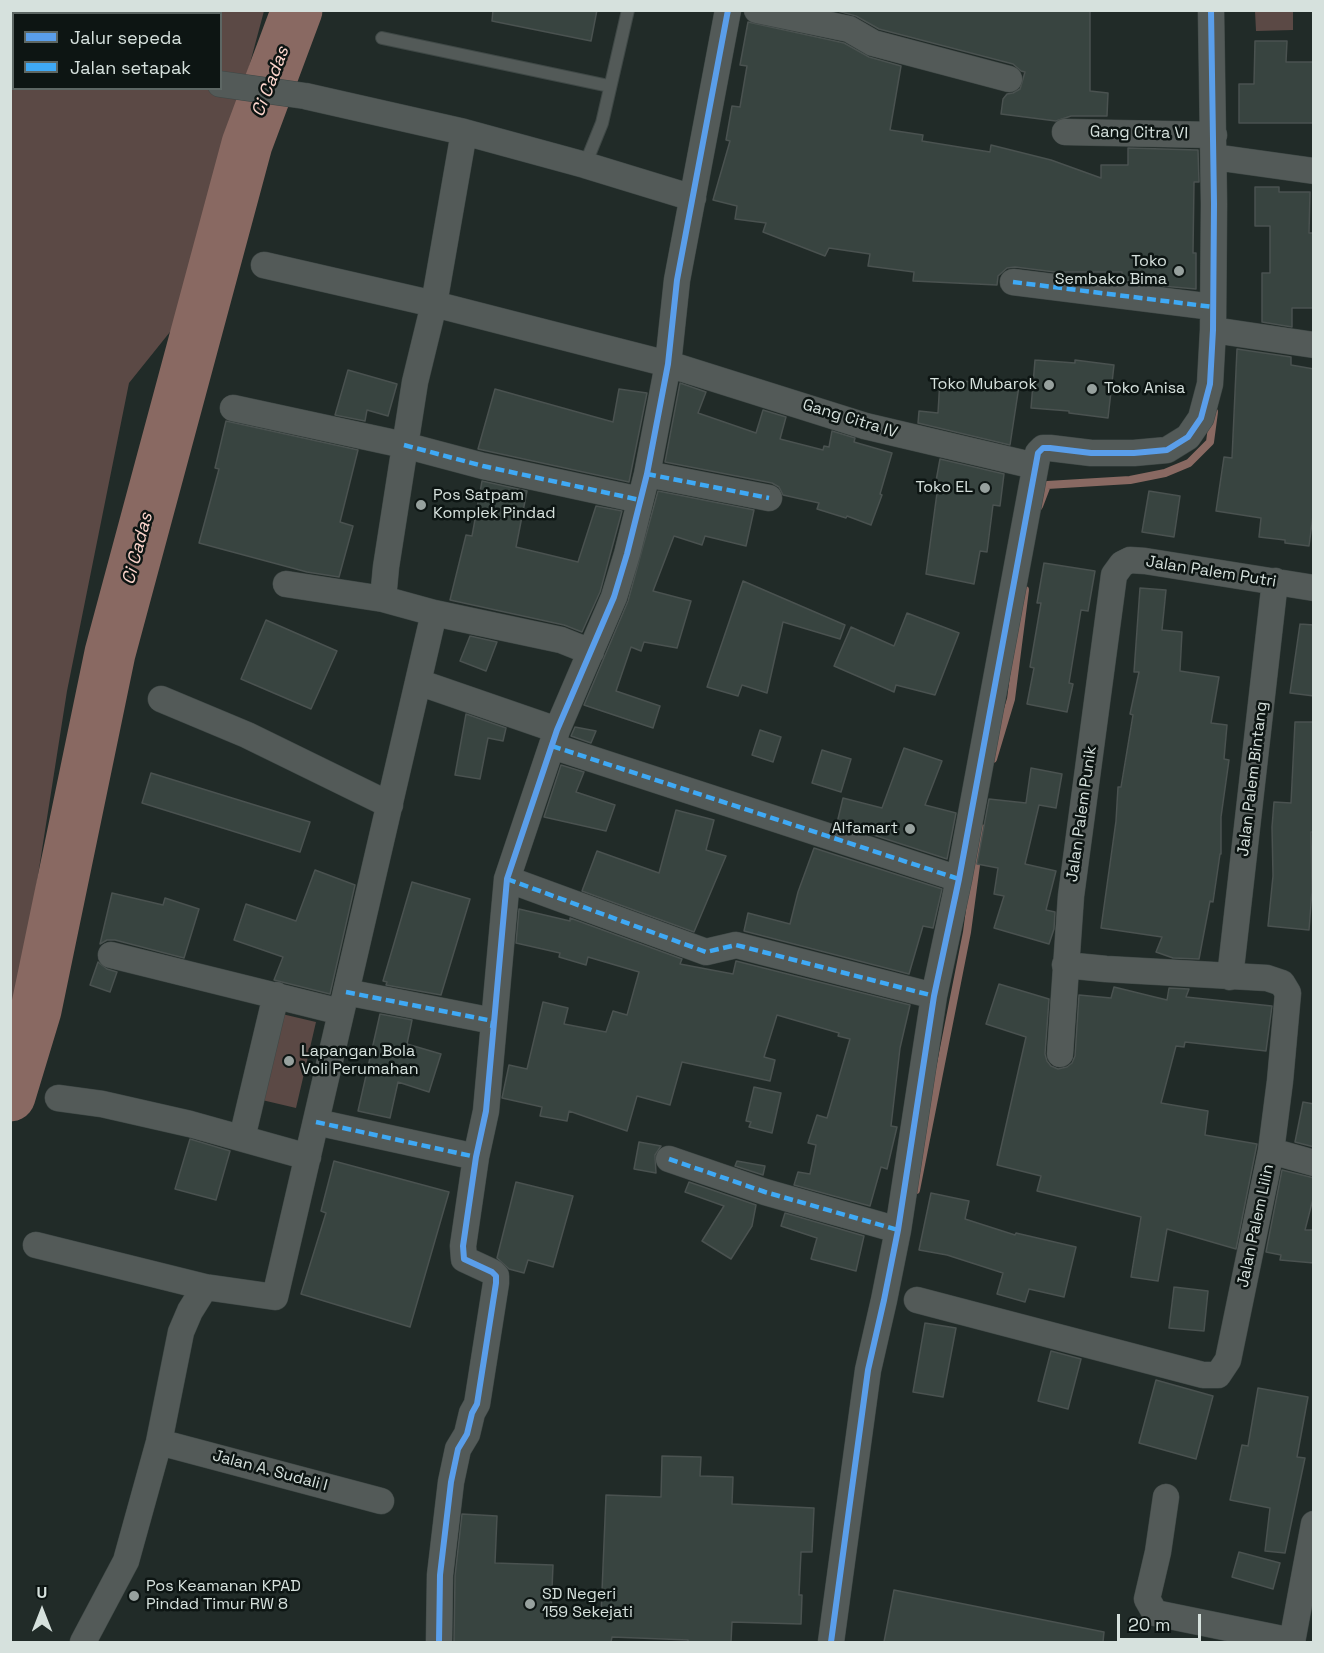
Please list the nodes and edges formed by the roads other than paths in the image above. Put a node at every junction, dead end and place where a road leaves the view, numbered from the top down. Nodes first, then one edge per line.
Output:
1 (628, 10) edge
2 (728, 10) edge
3 (757, 10) edge
4 (1211, 10) edge
5 (382, 38) dead end
6 (1010, 79) dead end
7 (232, 86) edge
8 (609, 86) junction
9 (464, 132) junction
10 (1065, 132) dead end
11 (1218, 152) junction
12 (585, 165) junction
13 (1314, 171) edge
14 (693, 198) junction
15 (264, 265) dead end
16 (1013, 282) dead end
17 (434, 304) junction
18 (1213, 319) junction
19 (1314, 345) edge
20 (668, 364) junction
21 (233, 408) dead end
22 (404, 445) junction
23 (1035, 466) junction
24 (646, 474) junction
25 (769, 498) dead end
26 (640, 500) junction
27 (1114, 575) joint
28 (1275, 581) junction
29 (286, 584) dead end
30 (1314, 588) edge
31 (383, 599) junction
32 (434, 613) junction
33 (591, 652) junction
34 (418, 682) junction
35 (161, 699) dead end
36 (555, 738) junction
37 (390, 805) junction
38 (507, 879) junction
39 (959, 879) junction
40 (111, 955) dead end
41 (1065, 964) junction
42 (1230, 977) junction
43 (276, 995) junction
44 (934, 996) junction
45 (344, 1002) junction
46 (493, 1021) junction
47 (1060, 1054) dead end
48 (58, 1098) dead end
49 (316, 1122) junction
50 (242, 1137) junction
51 (1271, 1150) junction
52 (308, 1157) junction
53 (476, 1157) junction
54 (669, 1159) dead end
55 (1314, 1163) edge
56 (898, 1230) junction
57 (36, 1245) dead end
58 (205, 1287) junction
59 (916, 1300) dead end
60 (159, 1442) junction
61 (1166, 1497) dead end
62 (381, 1501) dead end
63 (1314, 1524) edge
64 (83, 1642) edge
65 (439, 1642) edge
66 (831, 1642) edge
67 (1292, 1642) edge

1 - 8 lane
2 - 14 street
3 - 6 street
4 - 11 street
5 - 8 lane
7 - 9 street
8 - 12 lane
9 - 12 street
9 - 17 street
10 - 11 street, Gang Citra VI
11 - 13 street, Gang Citra VI
11 - 18 street
12 - 14 street
14 - 20 street
15 - 17 street, Gang Citra IV
16 - 18 street
17 - 20 street, Gang Citra IV
17 - 22 street
18 - 19 street
18 - 23 street
20 - 23 street, Gang Citra IV
20 - 24 street
21 - 22 street
22 - 26 street
22 - 31 street
23 - 39 street
24 - 25 street
24 - 26 street
26 - 33 street
27 - 28 street, Jalan Palem Putri
27 - 41 street, Jalan Palem Punik
28 - 30 street, Jalan Palem Putri
28 - 42 street, Jalan Palem Bintang
29 - 31 street
31 - 32 street
32 - 33 street
32 - 34 street
33 - 36 street
34 - 36 street
34 - 37 street
35 - 37 street
36 - 38 street
36 - 39 street
37 - 45 street
38 - 44 street
38 - 46 street
39 - 44 street
40 - 43 street
41 - 42 street, Jalan Palem Lilin
41 - 47 street, Jalan Palem Punik
42 - 51 street, Jalan Palem Lilin
43 - 45 street
43 - 50 street
44 - 56 street
45 - 46 street
45 - 49 street
46 - 53 street
48 - 50 street
49 - 52 street
49 - 53 street
50 - 52 street
51 - 55 street
51 - 59 street, Jalan Palem Lilin
52 - 58 street
53 - 65 street
54 - 56 street
56 - 66 street
57 - 58 street
58 - 60 street
60 - 62 street, Jalan A. Sudali I
60 - 64 street
61 - 67 street
63 - 67 street

